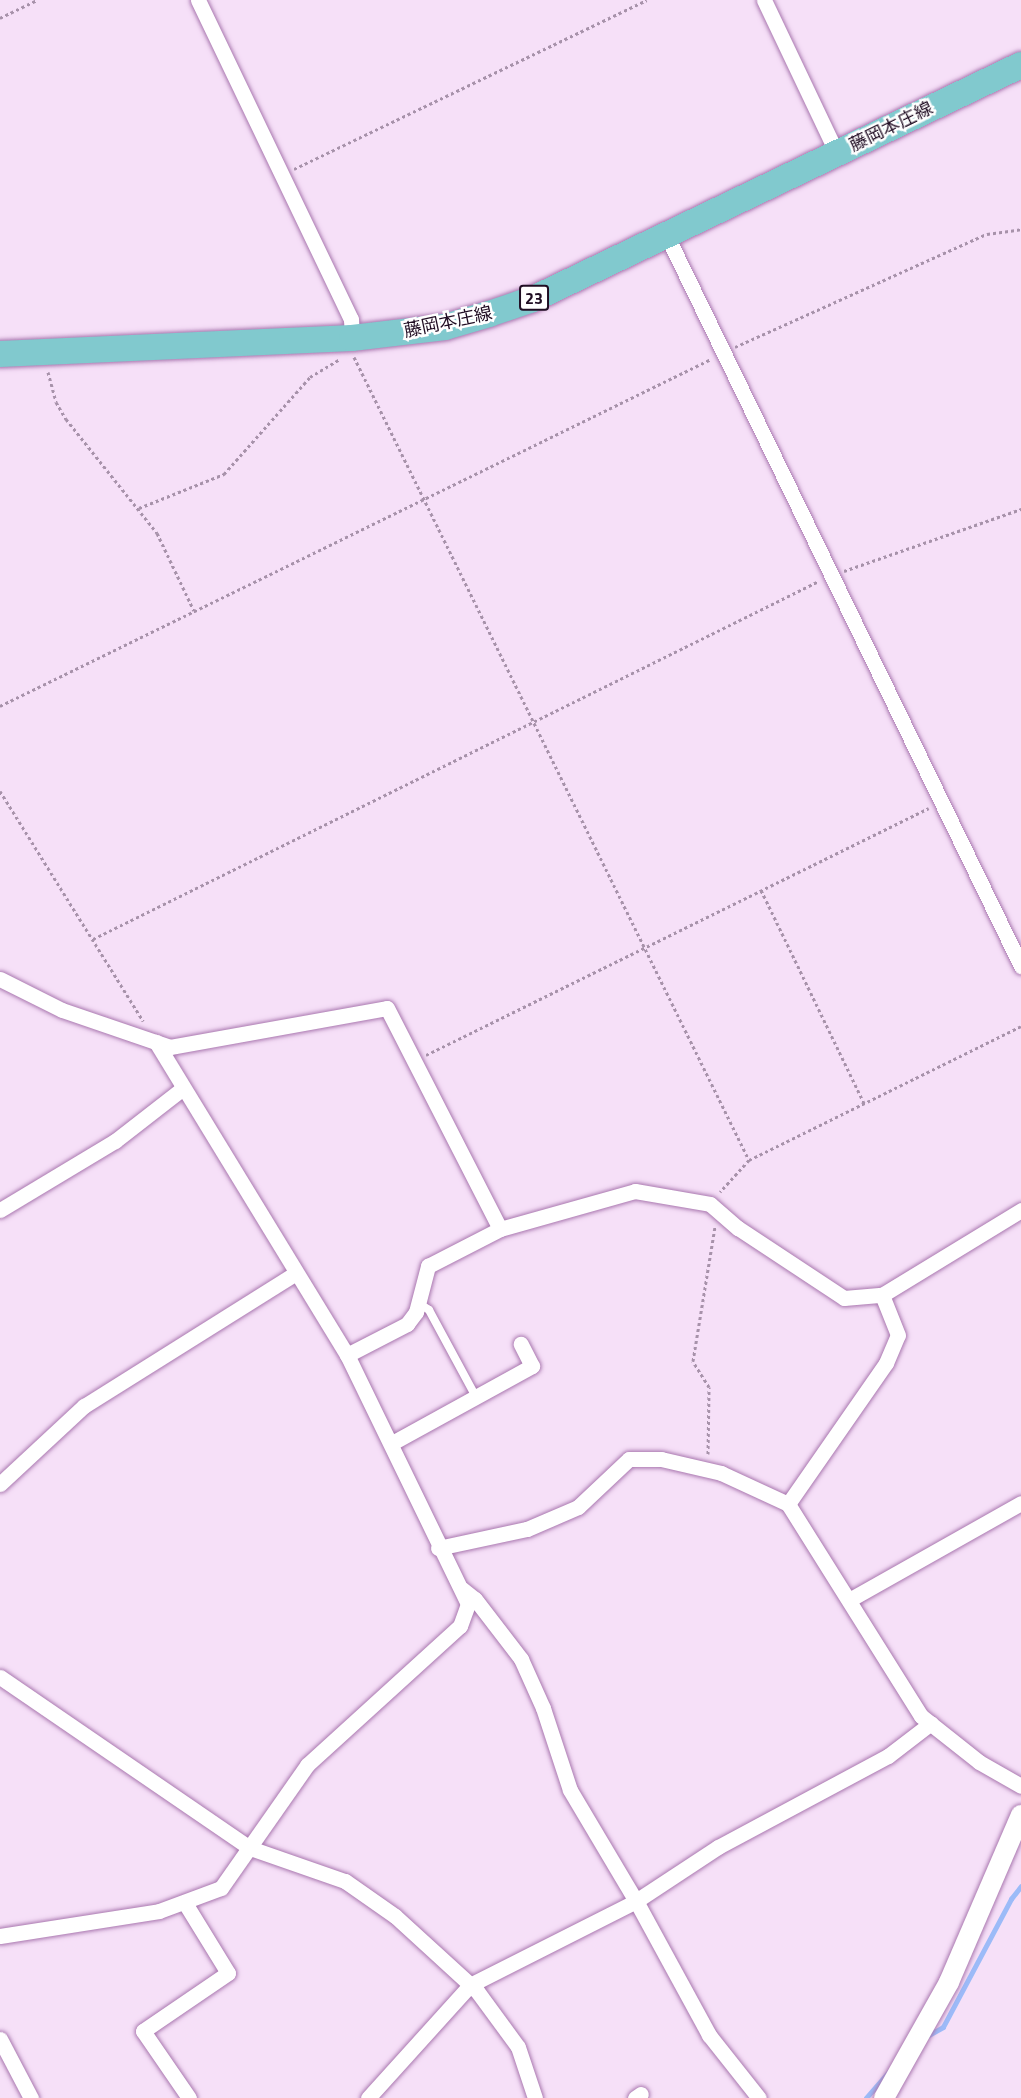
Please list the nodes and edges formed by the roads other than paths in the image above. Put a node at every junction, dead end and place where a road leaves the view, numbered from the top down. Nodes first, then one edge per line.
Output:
1 (198, 0) edge
2 (764, 0) edge
3 (1021, 65) edge
4 (837, 154) junction
5 (666, 234) junction
6 (352, 345) junction
7 (0, 354) edge
8 (1021, 966) edge
9 (0, 979) edge
10 (156, 1042) junction
11 (183, 1088) junction
12 (0, 1209) edge
13 (1021, 1210) edge
14 (500, 1229) junction
15 (296, 1273) junction
16 (882, 1295) junction
17 (418, 1304) junction
18 (520, 1344) dead end
19 (347, 1354) junction
20 (476, 1397) junction
21 (392, 1443) junction
22 (0, 1484) edge
23 (1021, 1503) edge
24 (788, 1504) junction
25 (438, 1548) junction
26 (458, 1586) junction
27 (849, 1600) junction
28 (0, 1677) edge
29 (931, 1723) junction
30 (1021, 1786) edge
31 (1021, 1815) edge
32 (250, 1848) junction
33 (636, 1900) junction
34 (185, 1903) junction
35 (0, 1936) edge
36 (470, 1985) junction
37 (0, 2039) edge
38 (32, 2098) edge
39 (189, 2098) edge
40 (368, 2098) edge
41 (535, 2098) edge
42 (759, 2098) edge
43 (884, 2098) edge

1 - 6 street
2 - 4 street
3 - 4 main road, 藤岡本庄線 / 23
4 - 5 main road, 藤岡本庄線 / 23
5 - 6 main road, 藤岡本庄線 / 23
5 - 8 street
6 - 7 main road, 藤岡本庄線 / 23
9 - 10 street
10 - 11 street
10 - 14 street
11 - 12 street
11 - 15 street
13 - 16 street
14 - 16 street
14 - 17 street
15 - 19 street
15 - 22 street
16 - 24 street
17 - 19 street
17 - 20 lane
18 - 20 street
19 - 21 street
20 - 21 street
21 - 25 street
23 - 27 street
24 - 25 street
24 - 27 street
25 - 26 street
26 - 32 street
26 - 33 street
27 - 29 street
28 - 32 street
29 - 30 street
29 - 33 street
31 - 43 street
32 - 34 street
32 - 36 street
33 - 36 street
33 - 42 street
34 - 35 street
34 - 39 street
36 - 40 street
36 - 41 street
37 - 38 street

